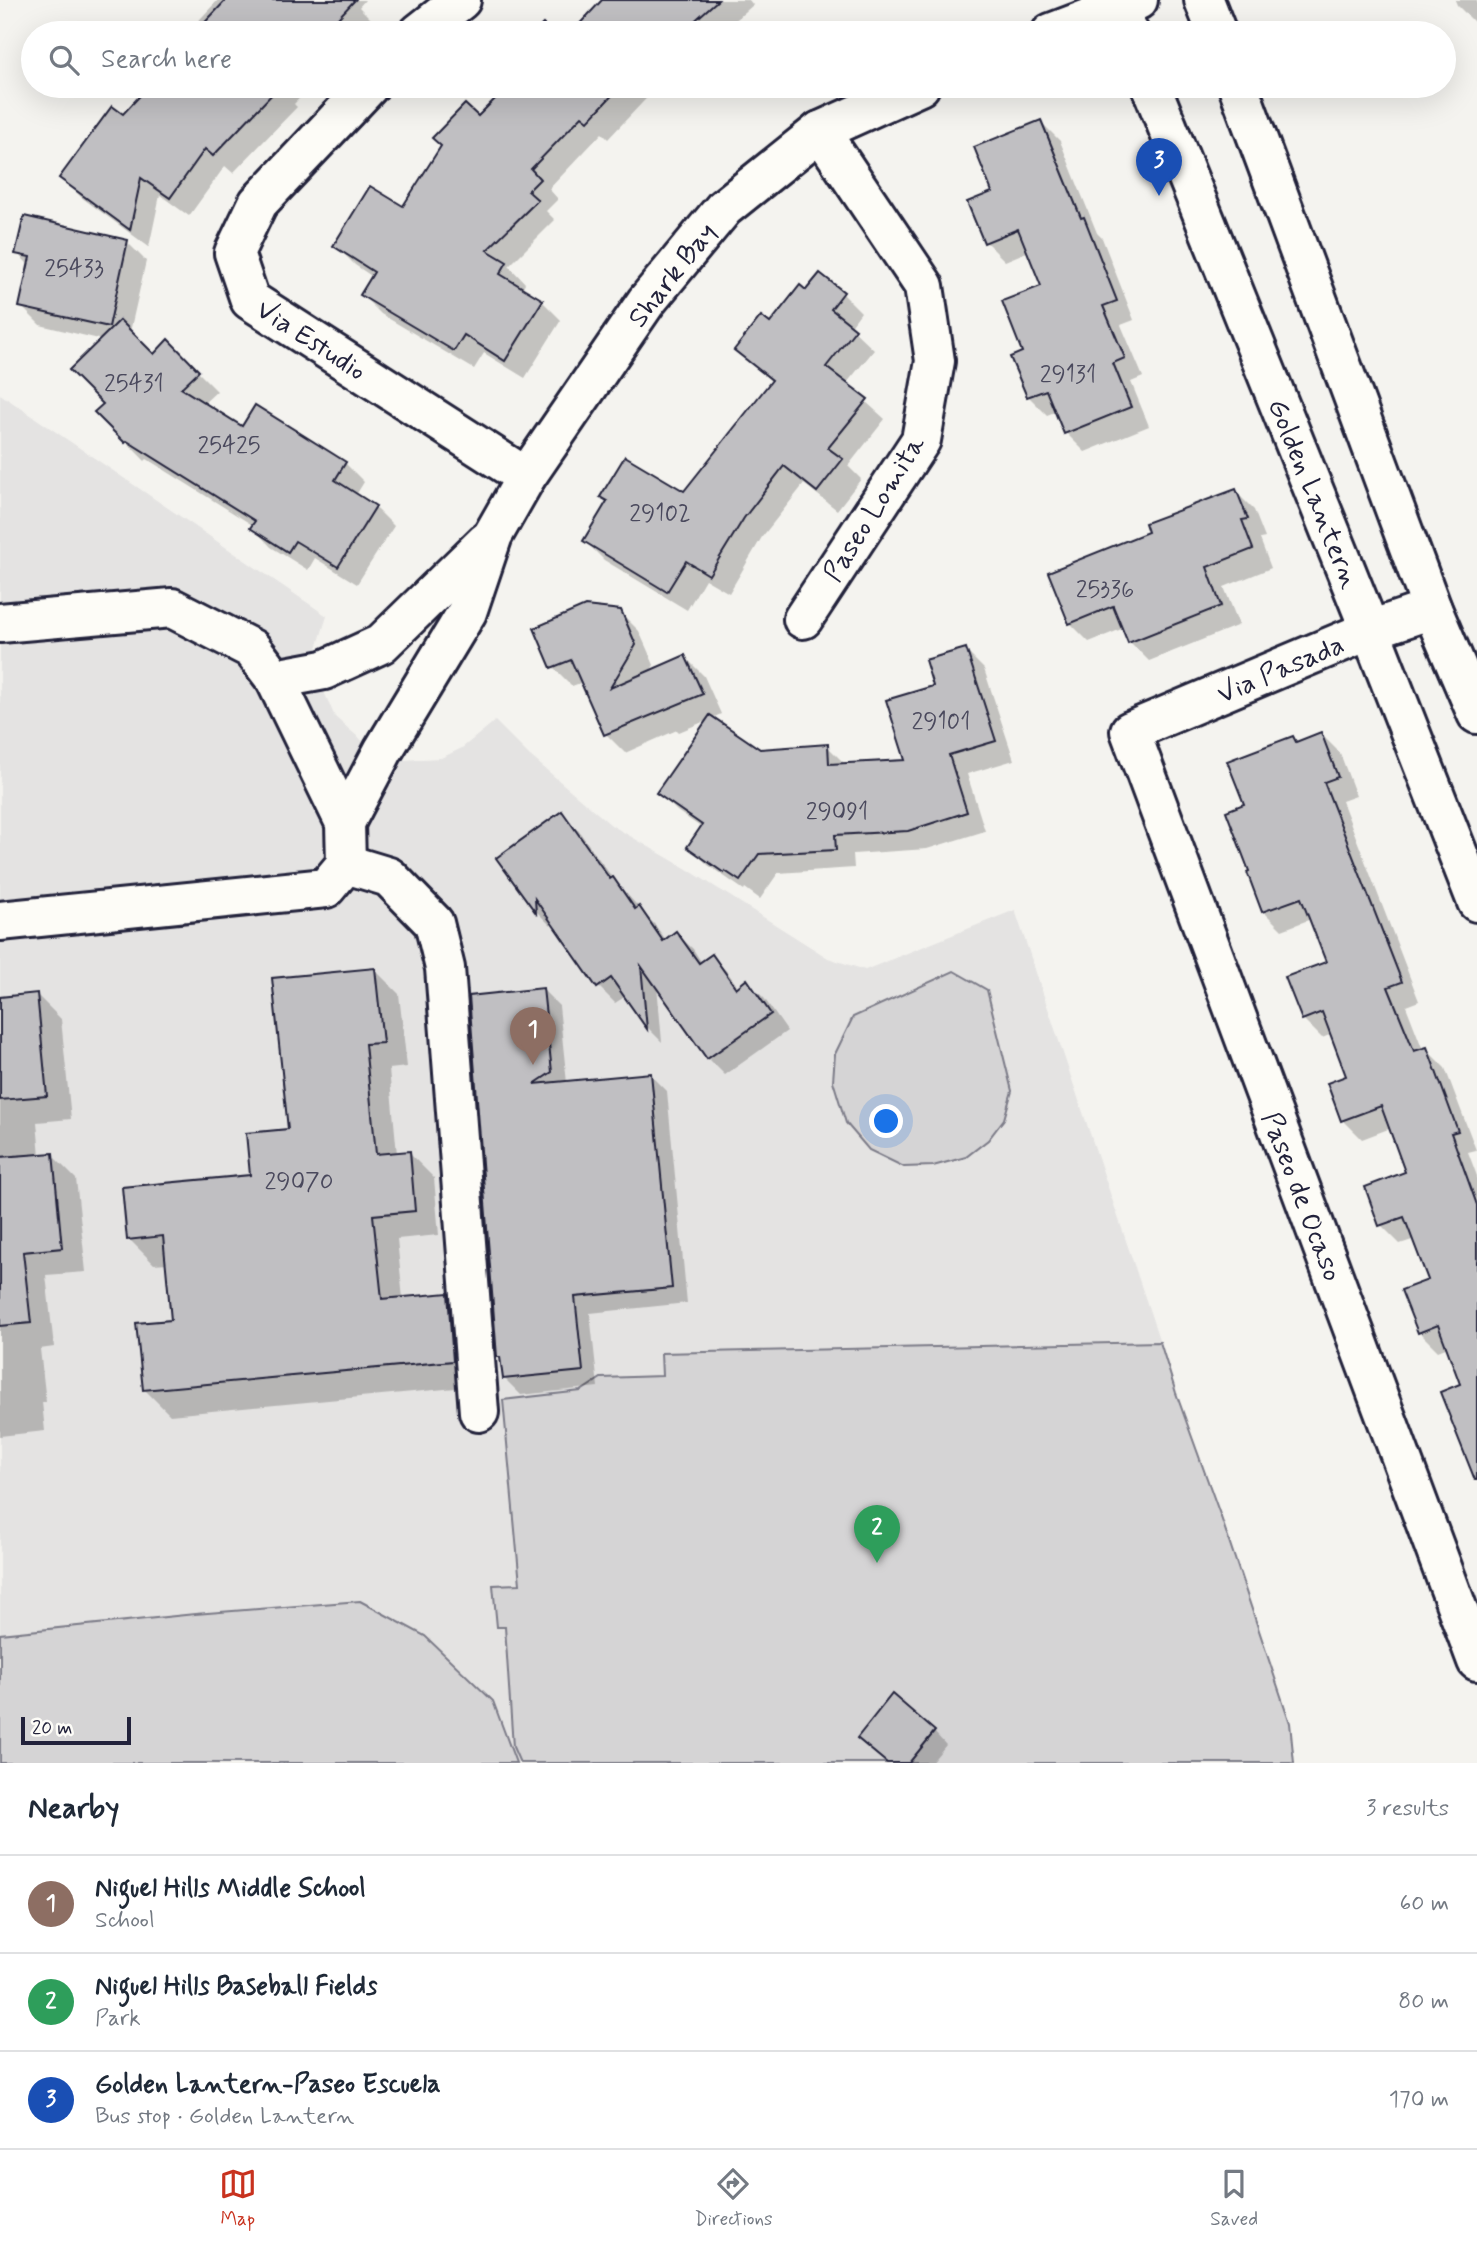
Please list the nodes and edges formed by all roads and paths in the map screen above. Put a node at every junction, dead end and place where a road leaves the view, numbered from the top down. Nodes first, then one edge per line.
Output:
1 (461, 0) edge
2 (1204, 0) edge
3 (1126, 10) edge
4 (434, 21) edge
5 (1090, 21) edge
6 (1212, 21) edge
7 (358, 98) edge
8 (889, 98) edge
9 (1156, 98) edge
10 (1242, 98) edge
11 (820, 131) junction
12 (526, 477) junction
13 (493, 535) junction
14 (1432, 609) junction
15 (803, 619) dead end
16 (0, 623) edge
17 (1370, 630) junction
18 (275, 679) junction
19 (1477, 714) edge
20 (1129, 731) joint
21 (345, 822) junction
22 (346, 864) junction
23 (1477, 902) edge
24 (0, 921) edge
25 (479, 1412) dead end
26 (1477, 1661) edge

1 - 4 street
2 - 6 street
3 - 5 street
7 - 12 street, Via Estudio
8 - 11 street, Shark Bay
9 - 17 street, Golden Lantern
10 - 14 street
11 - 12 street, Shark Bay
11 - 15 street, Paseo Lomita
12 - 13 street, Shark Bay
13 - 18 street
13 - 21 street
14 - 17 street, Via Pasada
14 - 19 street
16 - 18 street
17 - 20 street, Via Pasada
17 - 23 street, Golden Lantern
18 - 21 street
20 - 26 street, Paseo de Ocaso
21 - 22 street
22 - 24 street
22 - 25 street

